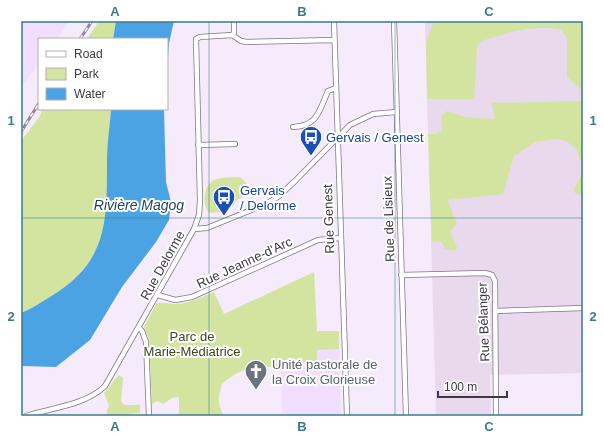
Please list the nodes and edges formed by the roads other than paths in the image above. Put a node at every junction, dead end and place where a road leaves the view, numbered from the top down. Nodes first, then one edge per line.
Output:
1 (234, 21) edge
2 (334, 21) edge
3 (394, 21) edge
4 (232, 35) junction
5 (334, 40) junction
6 (336, 88) junction
7 (396, 112) junction
8 (293, 127) dead end
9 (337, 137) junction
10 (235, 144) dead end
11 (198, 145) junction
12 (194, 229) junction
13 (340, 238) junction
14 (401, 275) junction
15 (158, 294) junction
16 (583, 308) edge
17 (495, 311) junction
18 (139, 328) junction
19 (26, 416) edge
20 (149, 416) edge
21 (347, 416) edge
22 (406, 416) edge
23 (496, 416) edge

1 - 4 street
2 - 5 street, Rue Genest
3 - 7 street, Rue de Lisieux
4 - 5 street
4 - 11 street, Rue Delorme
5 - 6 street, Rue Genest
6 - 8 street
6 - 9 street, Rue Genest
7 - 9 street
7 - 14 street, Rue de Lisieux
9 - 12 street
9 - 13 street, Rue Genest
10 - 11 street
11 - 12 street, Rue Delorme
12 - 15 street, Rue Delorme
13 - 15 street, Rue Jeanne-d'Arc
13 - 21 street, Rue Genest
14 - 17 street, Rue Bélanger
14 - 22 street, Rue de Lisieux
15 - 18 street, Rue Delorme
16 - 17 street
17 - 23 street, Rue Bélanger
18 - 19 street, Rue Delorme
18 - 20 street

